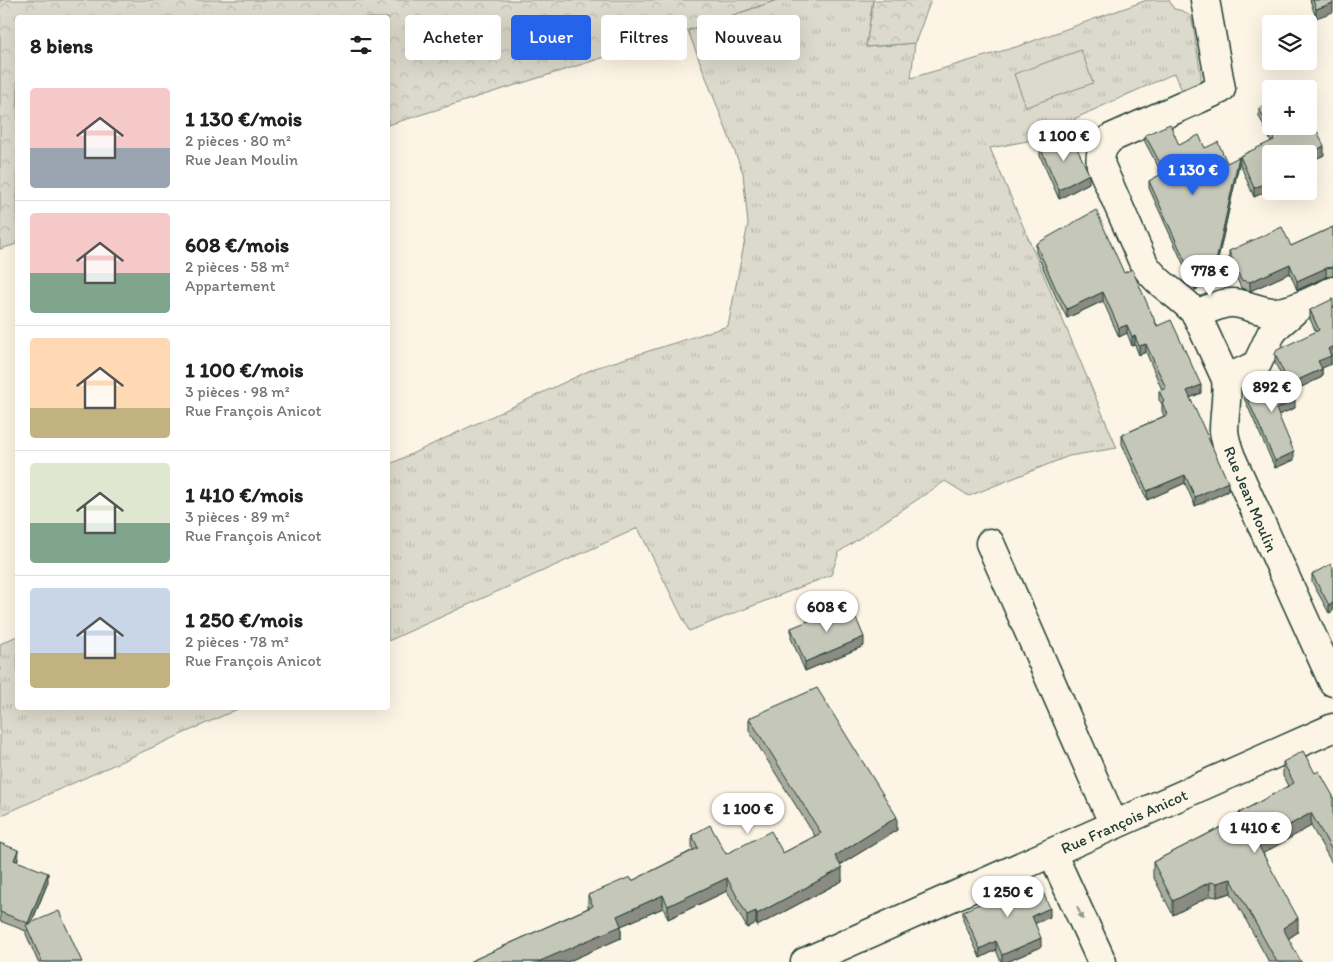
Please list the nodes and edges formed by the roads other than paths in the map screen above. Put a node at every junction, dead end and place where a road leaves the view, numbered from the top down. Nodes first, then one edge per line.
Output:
1 (1205, 0) edge
2 (1333, 291) edge
3 (1302, 305) junction
4 (1196, 314) junction
5 (1226, 380) junction
6 (990, 543) dead end
7 (1333, 682) edge
8 (1330, 736) edge
9 (1114, 825) junction
10 (1052, 853) junction
11 (805, 962) edge
12 (1102, 962) edge

1 - 4 street, Rue Jean Moulin
2 - 3 street
3 - 4 street
3 - 5 street
4 - 5 street, Rue Jean Moulin
5 - 7 street, Rue Jean Moulin
6 - 9 street
8 - 9 street, Rue François Anicot
9 - 10 street, Rue François Anicot
10 - 11 street, Rue François Anicot
10 -> 12 street

